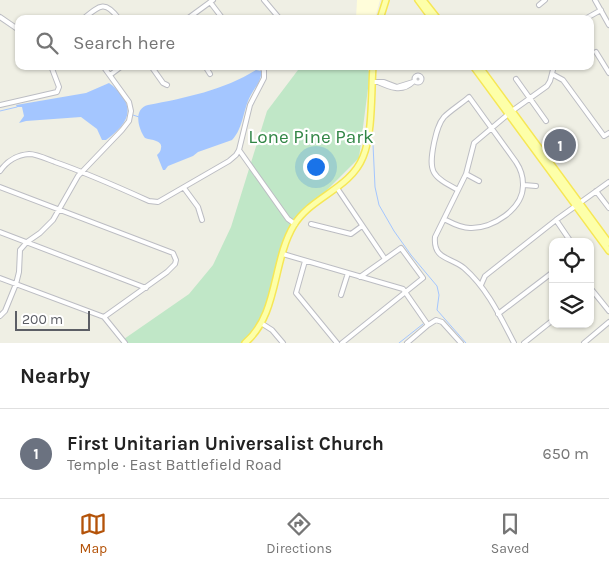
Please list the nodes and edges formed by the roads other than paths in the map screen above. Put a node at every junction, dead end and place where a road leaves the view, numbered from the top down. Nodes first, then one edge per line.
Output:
1 (264, 0) edge
2 (386, 0) edge
3 (418, 0) edge
4 (423, 0) edge
5 (545, 0) edge
6 (595, 0) edge
7 (211, 1) edge
8 (539, 5) dead end
9 (601, 10) junction
10 (89, 15) edge
11 (116, 15) edge
12 (192, 15) edge
13 (220, 15) edge
14 (277, 15) edge
15 (381, 15) edge
16 (429, 15) edge
17 (435, 15) edge
18 (592, 15) edge
19 (0, 17) edge
20 (609, 25) edge
21 (15, 27) edge
22 (596, 52) dead end
23 (52, 70) edge
24 (107, 70) edge
25 (117, 70) edge
26 (153, 70) edge
27 (207, 70) edge
28 (263, 70) edge
29 (374, 70) edge
30 (475, 70) edge
31 (483, 70) edge
32 (553, 70) edge
33 (609, 73) edge
34 (210, 74) dead end
35 (552, 74) junction
36 (110, 75) junction
37 (516, 78) dead end
38 (414, 82) dead end
39 (378, 83) junction
40 (166, 85) dead end
41 (530, 98) junction
42 (0, 105) edge
43 (510, 112) junction
44 (546, 121) dead end
45 (491, 128) junction
46 (609, 133) edge
47 (239, 150) junction
48 (0, 171) edge
49 (82, 171) junction
50 (466, 174) junction
51 (479, 181) dead end
52 (609, 182) edge
53 (524, 185) junction
54 (536, 186) dead end
55 (0, 187) edge
56 (184, 188) junction
57 (337, 188) junction
58 (458, 190) junction
59 (596, 191) junction
60 (578, 204) junction
61 (609, 208) edge
62 (59, 210) junction
63 (444, 219) junction
64 (202, 220) dead end
65 (556, 220) junction
66 (295, 224) junction
67 (311, 224) dead end
68 (362, 226) junction
69 (0, 232) edge
70 (568, 238) edge
71 (27, 242) junction
72 (609, 243) edge
73 (609, 251) edge
74 (283, 254) junction
75 (385, 259) junction
76 (305, 261) junction
77 (348, 273) junction
78 (549, 275) edge
79 (360, 277) junction
80 (0, 278) edge
81 (16, 284) junction
82 (481, 284) junction
83 (146, 288) junction
84 (405, 292) junction
85 (594, 294) edge
86 (341, 295) dead end
87 (609, 311) edge
88 (498, 314) junction
89 (0, 316) edge
90 (104, 318) junction
91 (609, 322) edge
92 (262, 323) junction
93 (549, 323) edge
94 (428, 326) junction
95 (125, 343) edge
96 (245, 343) edge
97 (283, 343) edge
98 (336, 343) edge
99 (342, 343) edge
100 (406, 343) edge
101 (461, 343) edge
102 (514, 343) edge
103 (524, 343) edge
104 (584, 343) edge

1 - 14 street
2 - 15 main road
3 - 16 main road
4 - 17 main road
5 - 8 street
6 - 9 street
7 - 12 street
7 - 13 street
9 - 18 street
9 - 20 street
10 - 11 street
19 - 21 street
22 - 33 street
23 - 42 street
24 - 36 street
25 - 36 street
26 - 40 street
27 - 34 street
28 - 47 street
29 - 39 main road
30 - 43 main road
31 - 43 main road
32 - 35 street
35 - 41 street
35 - 46 street
36 - 49 street
37 - 41 street
38 - 39 street
39 - 57 main road
41 - 43 street
41 - 44 street
43 - 45 street
43 - 60 main road
45 - 50 street
45 - 53 street
45 - 58 street
47 - 56 street
47 - 66 street
48 - 49 street
49 - 56 street
49 - 62 street
50 - 51 street
50 - 58 street
52 - 59 street
53 - 54 street
53 - 63 street
55 - 62 street
56 - 64 street
57 - 66 main road
57 - 68 street
58 - 63 street
59 - 60 street
59 - 61 street
60 - 65 street
60 - 72 main road
60 - 73 main road
62 - 71 street
62 - 83 street
63 - 82 street
65 - 70 street
65 - 82 street
66 - 74 main road
67 - 68 street
68 - 75 street
69 - 71 street
71 - 81 street
71 - 83 street
74 - 76 street
74 - 92 main road
75 - 79 street
75 - 84 street
76 - 77 street
76 - 98 street
77 - 79 street
77 - 86 street
78 - 88 street
79 - 84 street
80 - 81 street
81 - 89 street
81 - 90 street
82 - 88 street
83 - 90 street
84 - 94 street
84 - 99 street
85 - 87 street
88 - 102 street
90 - 95 street
91 - 104 street
92 - 96 main road
92 - 97 street
93 - 103 street
94 - 100 street
94 - 101 street

